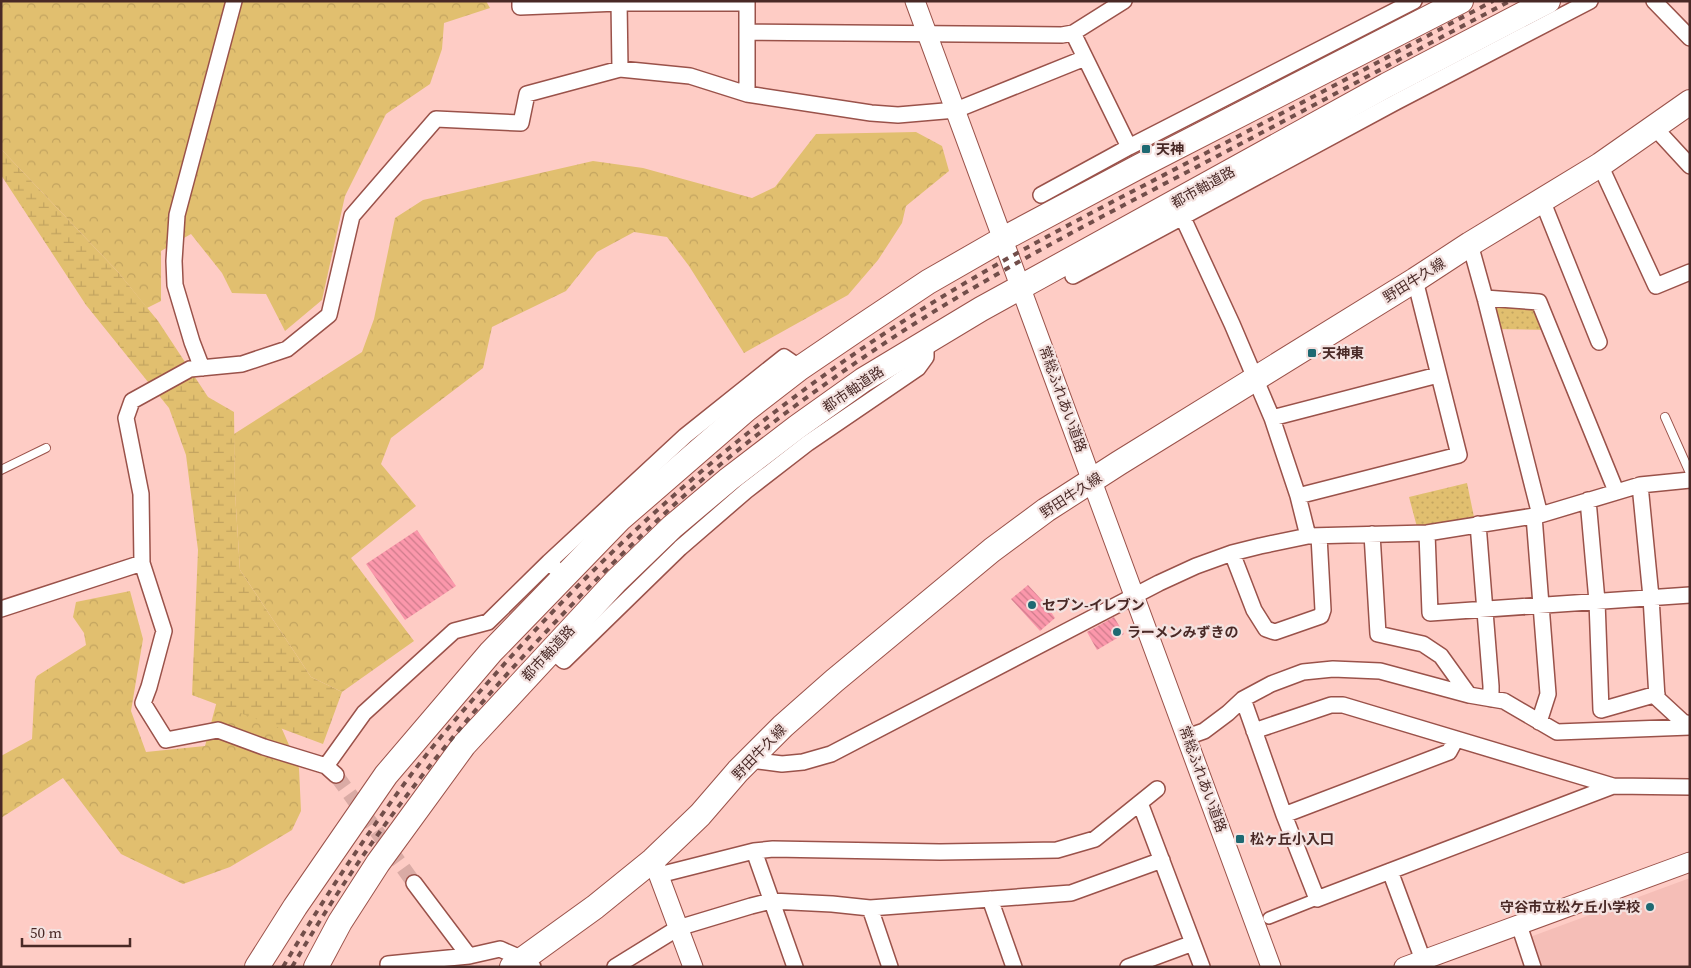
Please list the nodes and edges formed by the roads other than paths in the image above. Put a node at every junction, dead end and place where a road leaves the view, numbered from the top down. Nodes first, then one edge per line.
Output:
1 (234, 1) edge
2 (520, 1) edge
3 (916, 1) edge
4 (1124, 1) edge
5 (1414, 1) edge
6 (1461, 1) edge
7 (1548, 1) edge
8 (1590, 1) edge
9 (1654, 1) edge
10 (618, 2) edge
11 (747, 2) edge
12 (747, 32) junction
13 (1073, 33) junction
14 (927, 34) junction
15 (1690, 38) edge
16 (1085, 58) junction
17 (620, 70) junction
18 (747, 94) junction
19 (1690, 102) edge
20 (956, 110) junction
21 (1655, 128) junction
22 (1130, 147) junction
23 (1290, 149) junction
24 (1600, 165) junction
25 (1690, 166) edge
26 (1098, 176) junction
27 (1041, 195) dead end
28 (1542, 200) junction
29 (1183, 218) junction
30 (1148, 227) junction
31 (1003, 239) junction
32 (1470, 244) junction
33 (1690, 272) edge
34 (1073, 276) dead end
35 (1415, 280) junction
36 (1021, 287) junction
37 (1485, 298) junction
38 (1599, 342) dead end
39 (202, 368) junction
40 (1438, 375) junction
41 (1256, 378) junction
42 (1664, 417) dead end
43 (1272, 418) junction
44 (46, 448) dead end
45 (1, 470) edge
46 (1690, 473) edge
47 (1093, 480) junction
48 (1690, 480) edge
49 (1640, 485) junction
50 (1616, 491) junction
51 (1298, 496) junction
52 (1588, 500) junction
53 (1537, 515) junction
54 (1478, 524) junction
55 (1427, 533) junction
56 (1372, 534) junction
57 (1314, 536) junction
58 (1232, 553) junction
59 (142, 563) junction
60 (556, 570) junction
61 (1690, 594) edge
62 (1135, 596) junction
63 (1651, 597) junction
64 (1597, 601) junction
65 (1540, 605) junction
66 (1, 609) edge
67 (1485, 609) junction
68 (1657, 694) junction
69 (1469, 695) junction
70 (1243, 699) junction
71 (1491, 699) junction
72 (1539, 722) junction
73 (1690, 725) edge
74 (1254, 731) junction
75 (1187, 737) junction
76 (1456, 739) junction
77 (750, 760) junction
78 (1613, 786) junction
79 (1690, 787) edge
80 (1157, 789) dead end
81 (1140, 803) junction
82 (1284, 815) junction
83 (754, 851) junction
84 (1162, 860) junction
85 (1690, 862) edge
86 (656, 867) junction
87 (1390, 871) junction
88 (414, 883) tunnel mouth
89 (990, 899) junction
90 (1317, 899) junction
91 (772, 901) junction
92 (870, 908) junction
93 (1269, 918) dead end
94 (1519, 925) junction
95 (678, 928) junction
96 (1193, 943) junction
97 (469, 956) junction
98 (1423, 960) junction
99 (388, 964) dead end
100 (523, 964) edge
101 (257, 967) edge
102 (316, 967) edge
103 (614, 967) edge
104 (692, 967) edge
105 (796, 967) edge
106 (890, 967) edge
107 (1014, 967) edge
108 (1128, 967) edge
109 (1202, 967) edge
110 (1271, 967) edge
111 (1404, 967) edge
112 (1533, 967) edge

1 - 39 street
2 - 10 street
3 - 14 street, 常総ふれあい道路
4 - 13 street
5 - 22 street
6 - 26 main road
7 - 23 main road, 都市軸道路
8 - 23 street
9 - 15 street
10 - 11 street
10 - 17 street
11 - 12 street
12 - 14 street
12 - 18 street
13 - 14 street
13 - 16 street
14 - 20 street, 常総ふれあい道路
16 - 20 street
16 - 22 street
17 - 18 street
17 - 39 street
18 - 20 street
19 - 21 main road, 野田牛久線
20 - 31 street, 常総ふれあい道路
21 - 24 main road, 野田牛久線
21 - 25 street
22 - 26 street
23 - 29 street
23 - 30 main road, 都市軸道路
24 - 28 main road, 野田牛久線
24 - 33 street
26 - 27 street
26 - 31 main road
28 - 32 main road, 野田牛久線
28 - 38 street
29 - 30 street
29 - 41 street
30 - 34 street
30 - 36 main road, 都市軸道路
31 - 36 street, 常総ふれあい道路
31 - 60 main road
32 - 35 main road, 野田牛久線
32 - 37 street
35 - 40 street
35 - 41 main road, 野田牛久線
36 - 47 street, 常総ふれあい道路
36 - 102 main road, 都市軸道路
37 - 50 street
37 - 53 street
39 - 59 street
40 - 43 street
40 - 51 street
41 - 43 street
41 - 47 main road, 野田牛久線
42 - 46 lane
43 - 51 street
44 - 45 lane
47 - 62 street, 常総ふれあい道路
47 - 77 main road, 野田牛久線
48 - 49 street
49 - 50 street
49 - 63 street
50 - 52 street
51 - 57 street
52 - 53 street
52 - 64 street
53 - 54 street
53 - 65 street
54 - 55 street
54 - 67 street
55 - 56 street
55 - 67 street
56 - 57 street
56 - 69 street
57 - 58 street
57 - 58 street
58 - 62 street
59 - 60 street
59 - 66 street
60 - 101 main road
61 - 63 street
62 - 75 street, 常総ふれあい道路
62 - 77 street
63 - 64 street
63 - 68 street
64 - 65 street
64 - 68 street
65 - 67 street
65 - 72 street
67 - 71 street
68 - 73 street
69 - 70 street
69 - 71 street
70 - 74 street
70 - 75 street
71 - 72 street
72 - 73 street
74 - 76 street
74 - 82 street
75 - 110 street, 常総ふれあい道路
76 - 78 street
76 - 82 street
77 - 86 main road, 野田牛久線
78 - 79 street
78 - 87 street
80 - 81 street
81 - 83 street
81 - 84 street
82 - 90 street
83 - 86 street
83 - 91 street
84 - 89 street
84 - 96 street
85 - 94 street
86 - 95 street
86 - 100 main road, 野田牛久線
87 - 90 street
87 - 98 street
88 - 97 street
89 - 92 street
89 - 107 street
90 - 93 street
91 - 92 street
91 - 95 street
91 - 105 street
92 - 106 street
94 - 98 street
94 - 112 street
95 - 103 street
95 - 104 street
96 - 108 street
96 - 109 street
97 - 99 street
97 - 100 street
98 - 111 street

